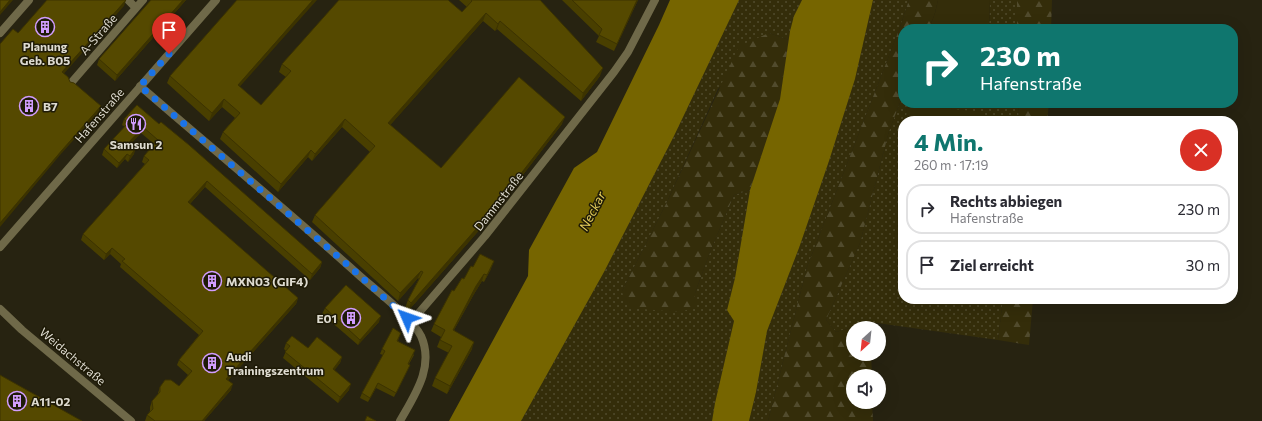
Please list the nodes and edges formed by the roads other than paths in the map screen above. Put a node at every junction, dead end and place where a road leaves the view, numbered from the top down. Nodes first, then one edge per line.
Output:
1 (29, 0) edge
2 (128, 0) edge
3 (143, 0) edge
4 (216, 0) edge
5 (654, 0) edge
6 (136, 8) junction
7 (0, 33) edge
8 (71, 84) edge
9 (140, 86) junction
10 (0, 247) edge
11 (0, 309) edge
12 (411, 322) junction
13 (131, 421) edge
14 (400, 421) edge

1 - 7 street
2 - 6 street
3 - 6 street, A-Straße
4 - 9 street, Hafenstraße
5 - 12 street, Dammstraße
6 - 8 street, A-Straße
9 - 10 street, Hafenstraße
9 - 12 street
11 - 13 street, Weidachstraße
12 - 14 street

